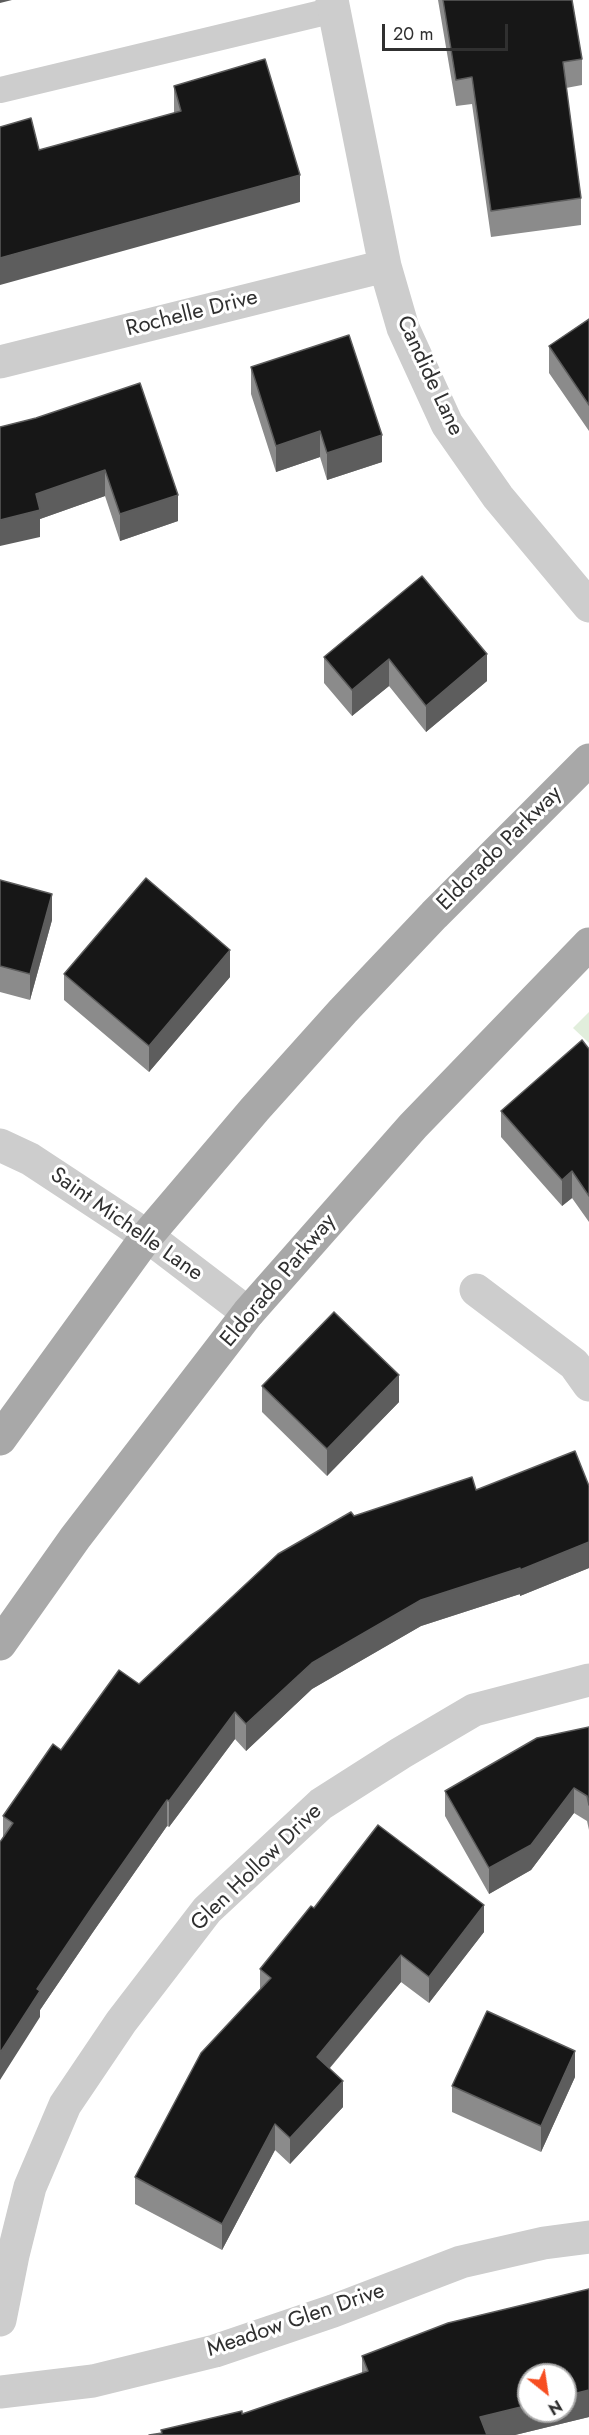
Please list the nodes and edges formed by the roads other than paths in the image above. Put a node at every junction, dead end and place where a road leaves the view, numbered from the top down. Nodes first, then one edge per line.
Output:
1 (333, 5) edge
2 (0, 90) edge
3 (385, 266) junction
4 (0, 362) edge
5 (589, 606) edge
6 (589, 760) edge
7 (589, 944) edge
8 (0, 1145) edge
9 (147, 1236) junction
10 (476, 1290) dead end
11 (248, 1313) junction
12 (589, 1385) edge
13 (0, 1438) edge
14 (0, 1644) edge
15 (589, 1680) edge
16 (589, 2237) edge
17 (0, 2320) edge
18 (0, 2387) edge

1 - 2 lane
1 - 3 street, Candide Lane
3 - 4 street, Rochelle Drive
3 - 5 street, Candide Lane
6 - 9 main road, Eldorado Parkway
7 - 11 main road, Eldorado Parkway
8 - 9 street, Saint Michelle Lane
9 - 11 street, Saint Michelle Lane
9 - 13 main road, Eldorado Parkway
10 - 12 street
11 - 14 main road, Eldorado Parkway
15 - 17 street, Glen Hollow Drive
16 - 18 street, Meadow Glen Drive

